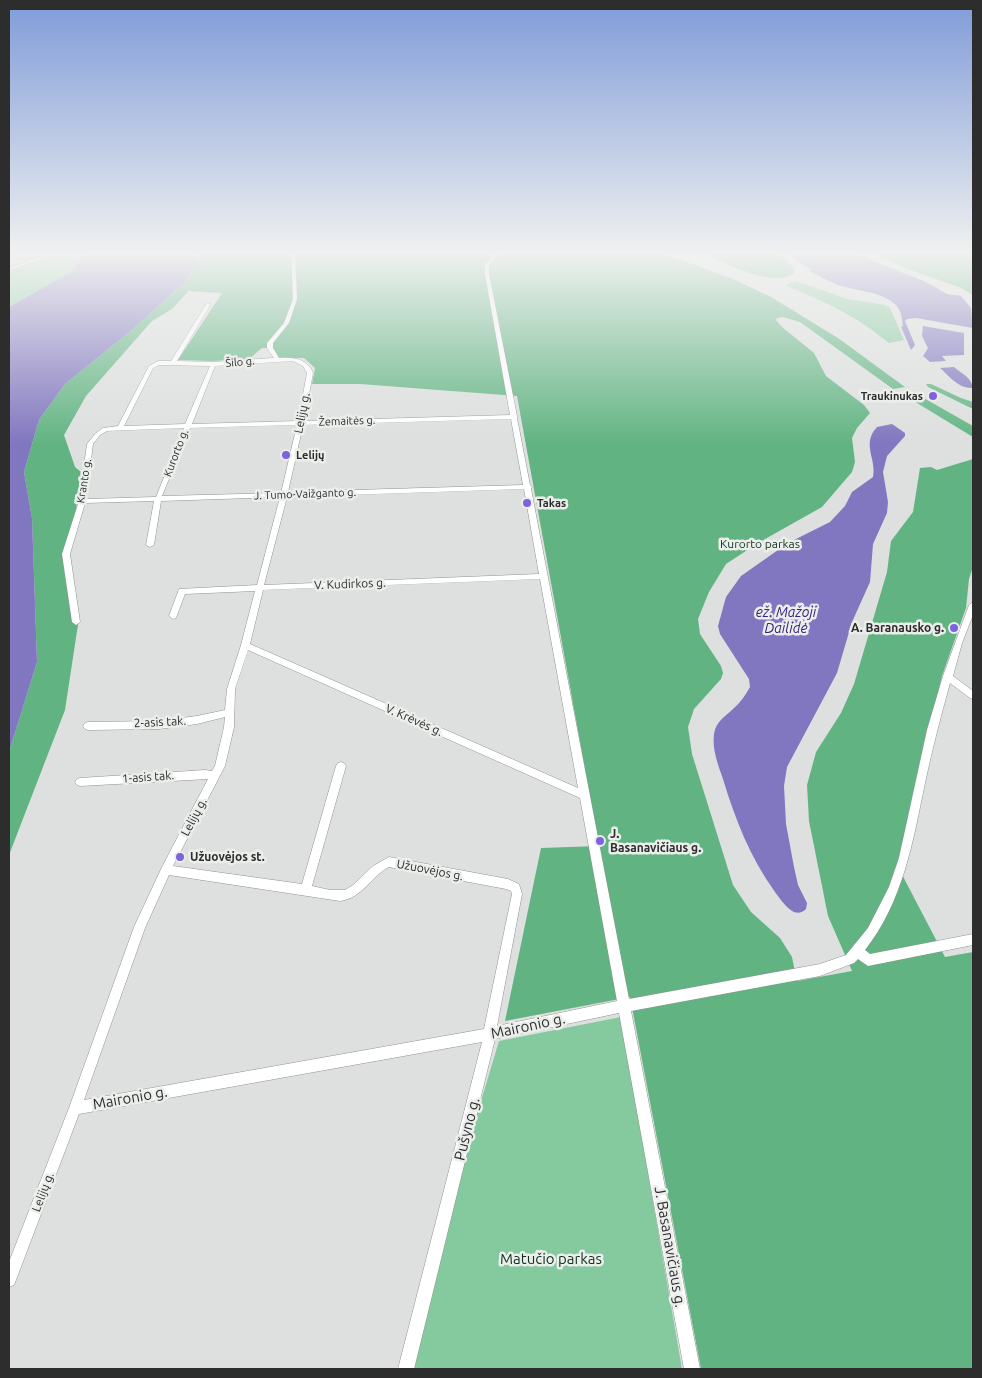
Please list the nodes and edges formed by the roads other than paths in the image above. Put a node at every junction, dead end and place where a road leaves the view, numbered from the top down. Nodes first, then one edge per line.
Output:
1 (202, 315) edge
2 (289, 315) edge
3 (495, 315) edge
4 (277, 359) junction
5 (173, 363) junction
6 (213, 364) junction
7 (306, 365) joint
8 (515, 417) junction
9 (301, 422) junction
10 (187, 426) junction
11 (120, 428) junction
12 (529, 487) junction
13 (284, 495) junction
14 (158, 499) junction
15 (82, 501) junction
16 (150, 545) dead end
17 (544, 576) junction
18 (259, 588) junction
19 (973, 605) edge
20 (173, 616) dead end
21 (76, 622) dead end
22 (245, 646) junction
23 (948, 676) junction
24 (973, 696) edge
25 (230, 712) junction
26 (88, 726) dead end
27 (341, 766) dead end
28 (215, 776) junction
29 (80, 782) dead end
30 (584, 795) junction
31 (166, 870) junction
32 (515, 888) joint
33 (306, 890) junction
34 (973, 940) edge
35 (857, 951) junction
36 (626, 1006) junction
37 (490, 1034) junction
38 (75, 1108) junction
39 (9, 1280) edge
40 (406, 1369) edge
41 (692, 1369) edge

1 - 5 street
2 - 4 street
3 - 8 street, J. Basanavičiaus g.
4 - 6 street, Šilo g.
4 - 7 street, Šilo g.
5 - 6 street, Šilo g.
5 - 11 street
6 - 10 street, Kurorto g.
7 - 9 street, Lelijų g.
8 - 9 street, Žemaitės g.
8 - 12 street, J. Basanavičiaus g.
9 - 10 street, Žemaitės g.
9 - 13 street, Lelijų g.
10 - 11 street, Žemaitės g.
10 - 14 street, Kurorto g.
11 - 15 street, Kranto g.
12 - 13 street, J. Tumo-Vaižganto g.
12 - 17 street, J. Basanavičiaus g.
13 - 14 street, J. Tumo-Vaižganto g.
13 - 18 street, Lelijų g.
14 - 15 street, J. Tumo-Vaižganto g.
14 - 16 street, Kurorto g.
15 - 21 street, Kranto g.
17 - 18 street, V. Kudirkos g.
17 - 30 street, J. Basanavičiaus g.
18 - 20 street, V. Kudirkos g.
18 - 22 street, Lelijų g.
19 - 23 street
22 - 25 street, Lelijų g.
22 - 30 street, V. Krėvės g.
23 - 24 street
23 - 35 street
25 - 26 street, 2-asis tak.
25 - 28 street, Lelijų g.
27 - 33 street
28 - 29 street, 1-asis tak.
28 - 31 street, Lelijų g.
30 - 36 street, J. Basanavičiaus g.
31 - 33 street, Užuovėjos g.
31 - 38 street, Lelijų g.
32 - 33 street, Užuovėjos g.
32 - 37 street, Pušyno g.
34 - 35 street
35 - 36 street, Maironio g.
36 - 37 street, Maironio g.
36 - 41 street, J. Basanavičiaus g.
37 - 38 street, Maironio g.
37 - 40 street, Pušyno g.
38 - 39 street, Lelijų g.

